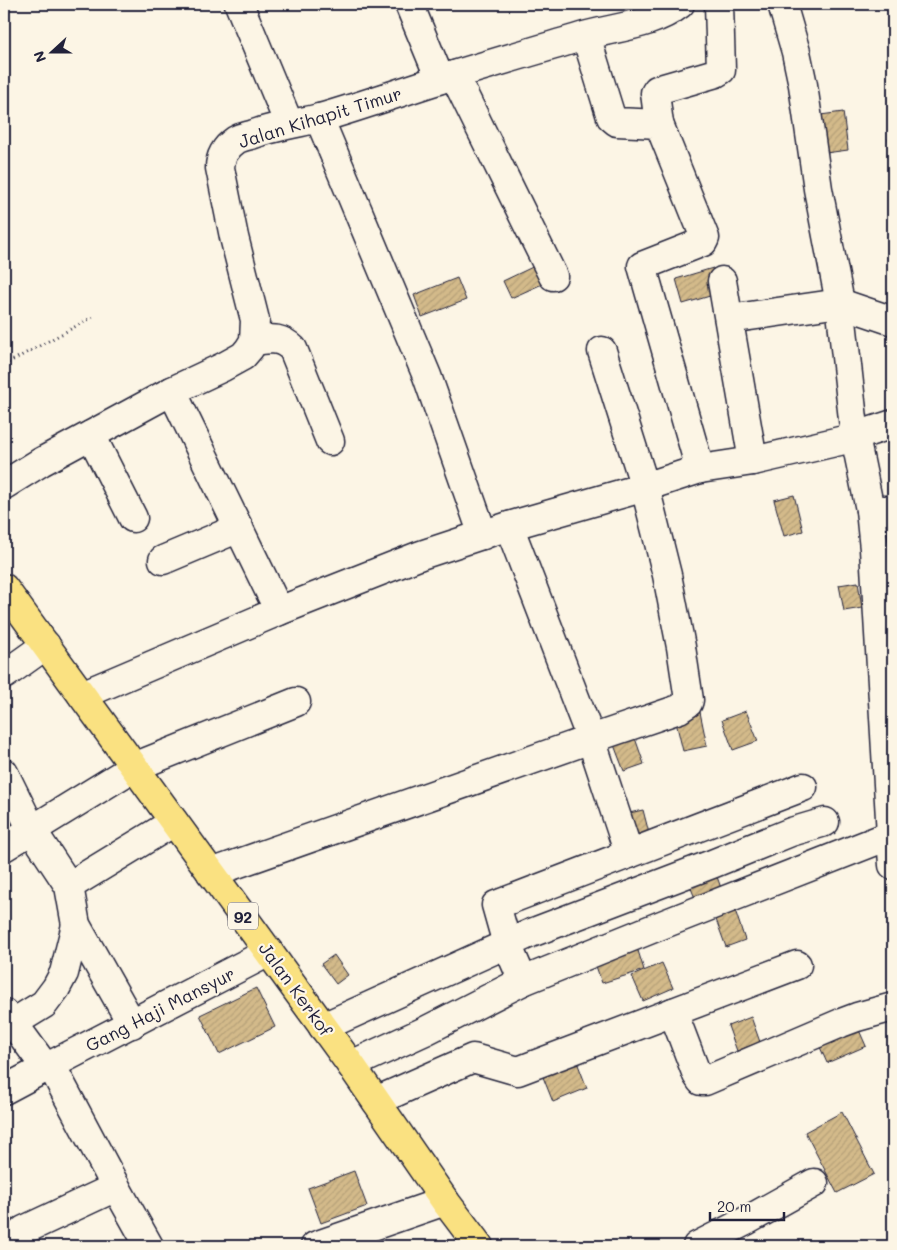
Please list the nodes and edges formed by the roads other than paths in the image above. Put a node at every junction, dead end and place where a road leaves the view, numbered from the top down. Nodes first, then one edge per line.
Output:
1 (239, 4) edge
2 (408, 4) edge
3 (680, 4) edge
4 (719, 4) edge
5 (782, 4) edge
6 (586, 36) junction
7 (447, 77) junction
8 (320, 118) junction
9 (289, 124) junction
10 (659, 124) junction
11 (553, 276) dead end
12 (722, 281) dead end
13 (840, 303) junction
14 (729, 319) junction
15 (893, 320) edge
16 (254, 341) junction
17 (602, 352) dead end
18 (172, 391) junction
19 (893, 424) edge
20 (92, 435) junction
21 (855, 437) junction
22 (330, 441) dead end
23 (754, 461) junction
24 (700, 469) junction
25 (4, 485) edge
26 (645, 487) junction
27 (881, 510) edge
28 (133, 518) dead end
29 (509, 526) junction
30 (238, 528) junction
31 (483, 535) junction
32 (163, 560) dead end
33 (4, 588) edge
34 (279, 610) junction
35 (46, 645) junction
36 (4, 674) edge
37 (82, 695) junction
38 (296, 702) dead end
39 (591, 739) junction
40 (134, 767) junction
41 (4, 773) edge
42 (174, 822) junction
43 (825, 822) dead end
44 (32, 830) junction
45 (791, 832) junction
46 (892, 835) junction
47 (4, 847) edge
48 (629, 854) junction
49 (893, 865) edge
50 (211, 872) junction
51 (69, 886) junction
52 (76, 925) junction
53 (507, 944) junction
54 (269, 952) junction
55 (796, 965) dead end
56 (523, 980) junction
57 (893, 1007) edge
58 (673, 1012) junction
59 (9, 1018) edge
60 (132, 1024) junction
61 (324, 1027) junction
62 (351, 1065) junction
63 (48, 1066) junction
64 (4, 1090) edge
65 (376, 1101) junction
66 (814, 1183) dead end
67 (116, 1187) junction
68 (445, 1201) junction
69 (19, 1246) edge
70 (149, 1246) edge
71 (315, 1246) edge
72 (479, 1246) edge
73 (697, 1246) edge

1 - 9 street
2 - 7 street
3 - 6 street, Jalan Kihapit Timur
4 - 10 street
5 - 13 street
6 - 7 street, Jalan Kihapit Timur
6 - 10 street
7 - 8 street, Jalan Kihapit Timur
7 - 11 street
8 - 9 street, Jalan Kihapit Timur
8 - 31 street
9 - 16 street, Jalan Kihapit Timur
10 - 24 street
12 - 14 street
13 - 14 street
13 - 15 street
13 - 21 street
14 - 23 street
16 - 18 street
16 - 22 street
17 - 26 street
18 - 20 street
18 - 30 street
19 - 21 street
20 - 25 street
20 - 28 street
21 - 23 street
21 - 27 street
23 - 24 street
24 - 26 street
26 - 29 street
26 - 39 street
27 - 46 street
29 - 31 street
29 - 39 street
30 - 32 street
30 - 34 street
31 - 34 street
33 - 35 main road, Jalan Kerkof / 92
34 - 37 street
35 - 36 street
35 - 37 main road, Jalan Kerkof / 92
37 - 40 main road, Jalan Kerkof / 92
38 - 40 street
39 - 48 street
39 - 50 street
40 - 42 main road, Jalan Kerkof / 92
40 - 44 street
41 - 44 street
42 - 50 main road, Jalan Kerkof / 92
42 - 51 street
43 - 45 street
44 - 47 street
44 - 51 street
45 - 48 street
45 - 53 street
46 - 49 street
46 - 56 street
48 - 53 street
50 - 54 main road, Jalan Kerkof / 92
51 - 52 street
52 - 59 street
52 - 60 street
53 - 56 street
53 - 61 street
54 - 60 street, Gang Haji Mansyur
54 - 61 main road, Jalan Kerkof / 92
55 - 58 street
56 - 62 street
57 - 58 street
58 - 65 street
59 - 63 street
60 - 63 street, Gang Haji Mansyur
61 - 62 main road, Jalan Kerkof / 92
62 - 65 main road, Jalan Kerkof / 92
63 - 64 street, Gang Haji Mansyur
63 - 67 street
65 - 68 main road, Jalan Kerkof / 92
66 - 73 street
67 - 69 street
67 - 70 street
68 - 71 street
68 - 72 main road, Jalan Kerkof / 92

